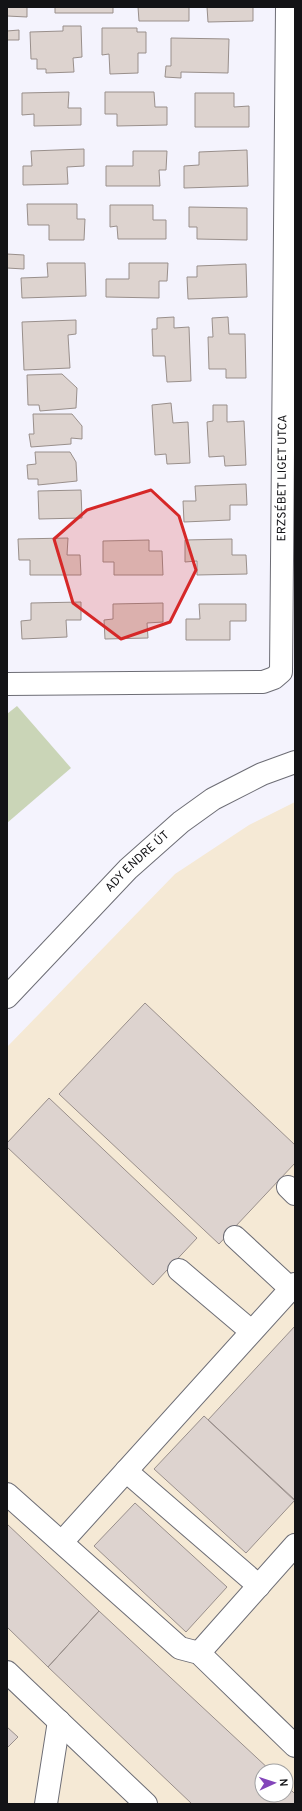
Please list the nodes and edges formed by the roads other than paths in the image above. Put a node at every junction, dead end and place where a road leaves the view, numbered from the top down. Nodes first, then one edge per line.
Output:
1 (287, 7) edge
2 (7, 684) edge
3 (295, 762) edge
4 (7, 997) edge
5 (235, 1236) dead end
6 (179, 1270) dead end
7 (293, 1286) edge
8 (251, 1331) junction
9 (126, 1471) junction
10 (7, 1494) edge
11 (62, 1542) junction
12 (295, 1545) edge
13 (259, 1586) junction
14 (199, 1653) junction
15 (7, 1672) edge
16 (59, 1721) junction
17 (295, 1746) edge
18 (46, 1804) edge
19 (146, 1804) edge

1 - 2 street, ERZSÉBET LIGET UTCA
3 - 4 street, ADY ENDRE ÚT
5 - 7 street
6 - 8 street
7 - 8 street
8 - 9 street
9 - 11 street
9 - 13 street
10 - 11 street
11 - 14 street
12 - 13 street
13 - 14 street
14 - 17 street
15 - 16 street
16 - 18 street
16 - 19 street

